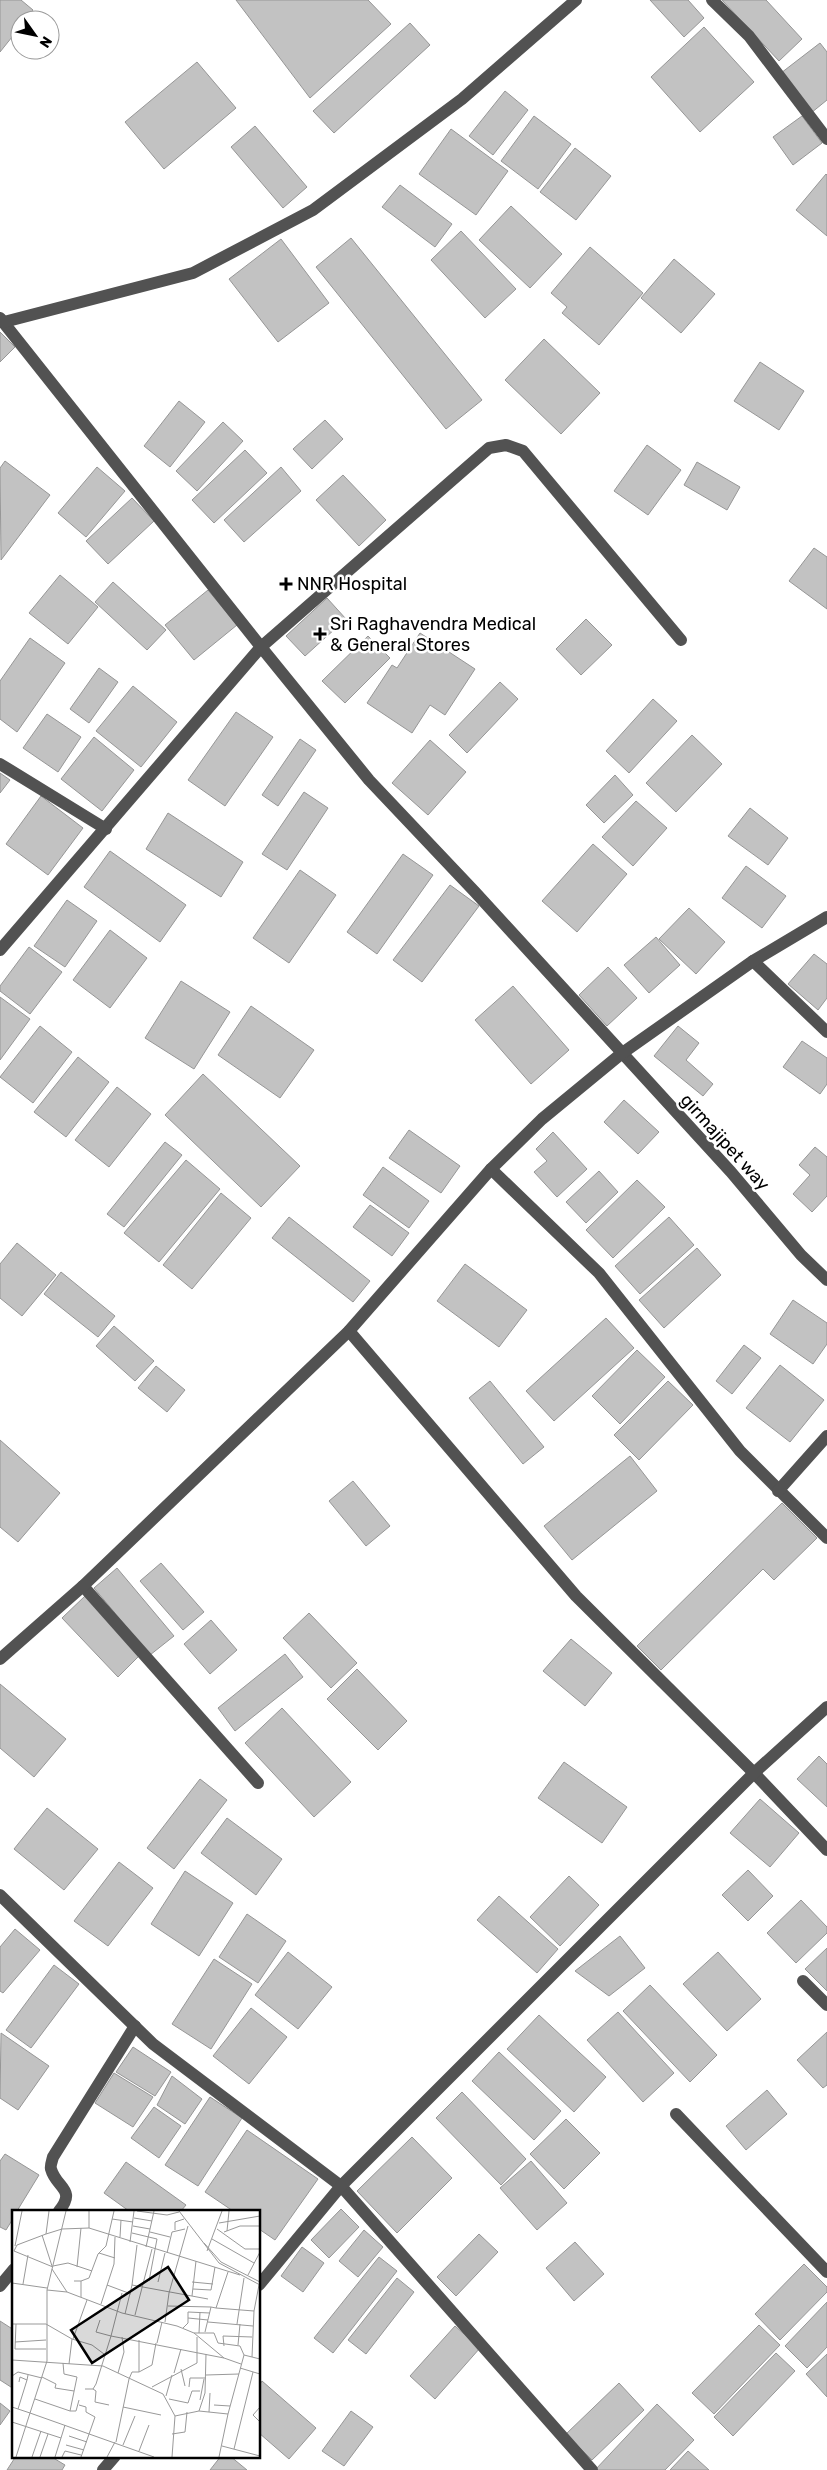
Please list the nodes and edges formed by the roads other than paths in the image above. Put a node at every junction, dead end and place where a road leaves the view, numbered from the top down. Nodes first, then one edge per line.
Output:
1 (576, 0) edge
2 (712, 0) edge
3 (827, 139) edge
4 (2, 320) edge
5 (681, 640) dead end
6 (260, 647) junction
7 (0, 764) edge
8 (106, 829) junction
9 (827, 917) edge
10 (0, 950) edge
11 (753, 961) junction
12 (827, 1032) edge
13 (621, 1054) junction
14 (491, 1169) junction
15 (827, 1280) edge
16 (349, 1331) junction
17 (827, 1436) edge
18 (778, 1491) junction
19 (827, 1538) edge
20 (83, 1586) junction
21 (0, 1659) edge
22 (827, 1707) edge
23 (754, 1773) junction
24 (258, 1782) dead end
25 (827, 1850) edge
26 (0, 1895) edge
27 (803, 1981) dead end
28 (827, 2005) edge
29 (135, 2026) junction
30 (676, 2114) dead end
31 (341, 2186) junction
32 (60, 2210) edge
33 (12, 2271) edge
34 (827, 2272) edge
35 (260, 2283) edge
36 (0, 2286) edge
37 (113, 2458) edge
38 (103, 2470) edge
39 (592, 2470) edge

1 - 4 street
2 - 3 street
4 - 6 street, girmajipet way
5 - 6 street
6 - 8 street
6 - 13 street, girmajipet way
7 - 8 street
8 - 10 street
9 - 11 street
11 - 12 street
11 - 13 street
13 - 14 street
13 - 15 street, girmajipet way
14 - 16 street
14 - 18 street
16 - 20 street
16 - 23 street
17 - 18 street
18 - 19 street
20 - 21 street
20 - 24 street
22 - 23 street
23 - 25 street
23 - 31 street
26 - 29 street
27 - 28 street
29 - 31 street
29 - 32 street
30 - 34 street
31 - 35 street
31 - 39 street
33 - 36 street
37 - 38 street

